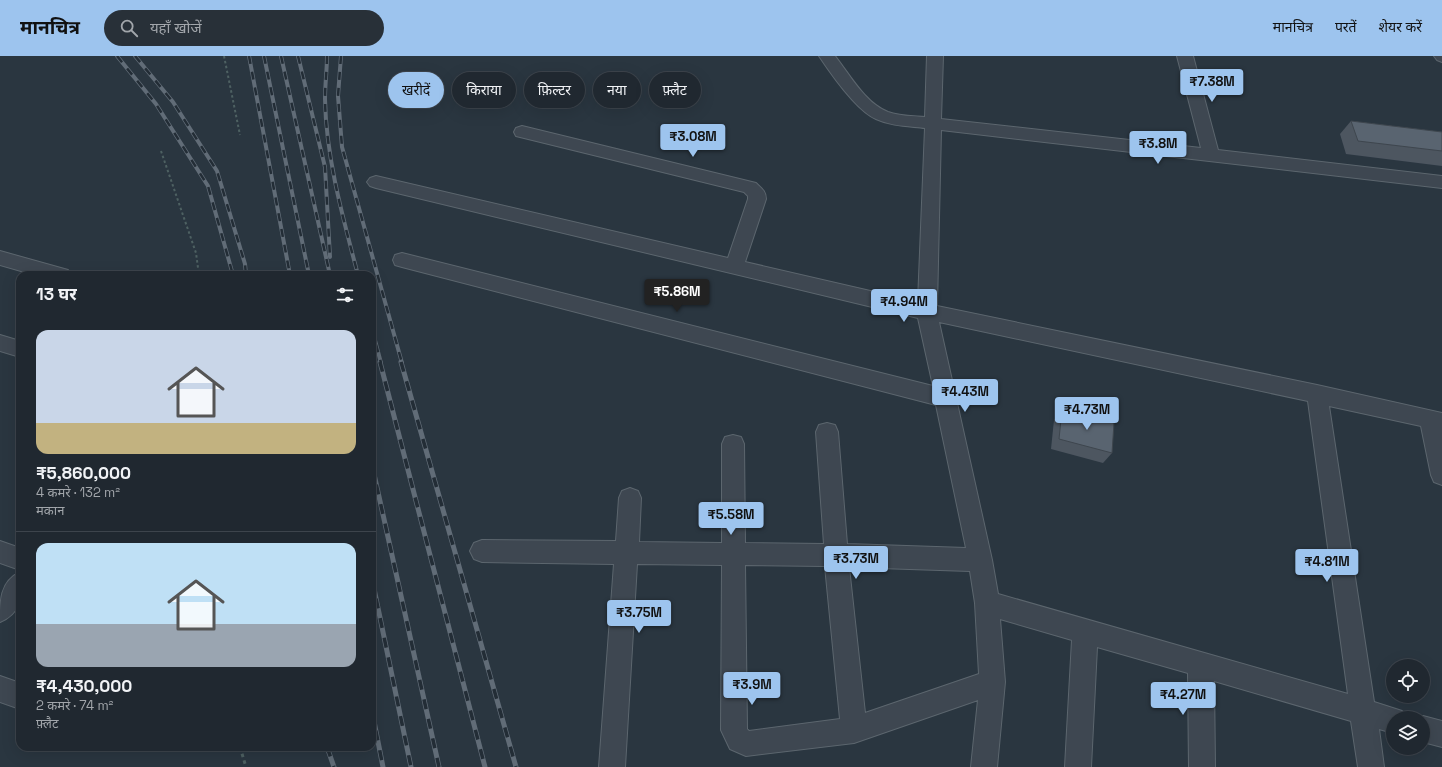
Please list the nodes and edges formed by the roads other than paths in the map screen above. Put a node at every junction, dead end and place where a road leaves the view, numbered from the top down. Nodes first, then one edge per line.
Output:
1 (827, 56) edge
2 (935, 56) edge
3 (1185, 56) edge
4 (933, 125) junction
5 (522, 132) dead end
6 (1210, 156) junction
7 (376, 182) dead end
8 (1442, 182) edge
9 (0, 258) edge
10 (402, 260) dead end
11 (734, 266) junction
12 (47, 271) edge
13 (927, 312) junction
14 (0, 343) edge
15 (16, 348) edge
16 (1317, 394) junction
17 (945, 398) junction
18 (1436, 421) edge
19 (827, 432) dead end
20 (733, 444) dead end
21 (1442, 475) edge
22 (630, 498) dead end
23 (482, 551) dead end
24 (0, 552) edge
25 (626, 554) junction
26 (733, 554) junction
27 (836, 555) junction
28 (16, 558) edge
29 (980, 560) junction
30 (16, 589) edge
31 (987, 603) junction
32 (0, 610) edge
33 (1085, 631) junction
34 (1201, 664) junction
35 (992, 682) junction
36 (0, 689) edge
37 (16, 695) edge
38 (1363, 711) junction
39 (1386, 718) edge
40 (854, 730) junction
41 (1430, 731) edge
42 (1442, 734) edge
43 (612, 767) edge
44 (984, 767) edge
45 (1078, 767) edge
46 (1202, 767) edge
47 (1371, 767) edge

1 - 4 street
2 - 4 street
3 - 6 street
4 - 6 street
4 - 13 street
5 - 11 street
6 - 8 street
7 - 11 street
9 - 12 street
10 - 17 street
11 - 13 street
13 - 16 street
13 - 17 street
14 - 15 street
16 - 18 street
16 - 38 street
17 - 29 street
18 - 21 street
19 - 27 street
20 - 26 street
22 - 25 street
23 - 25 street
24 - 28 street
25 - 26 street
25 - 43 street
26 - 27 street
26 - 40 street
27 - 29 street
27 - 40 street
29 - 31 street
30 - 32 street
31 - 33 street
31 - 35 street
33 - 34 street
33 - 45 street
34 - 38 street
34 - 46 street
35 - 40 street
35 - 44 street
36 - 37 street
38 - 39 street
38 - 47 street
41 - 42 street

